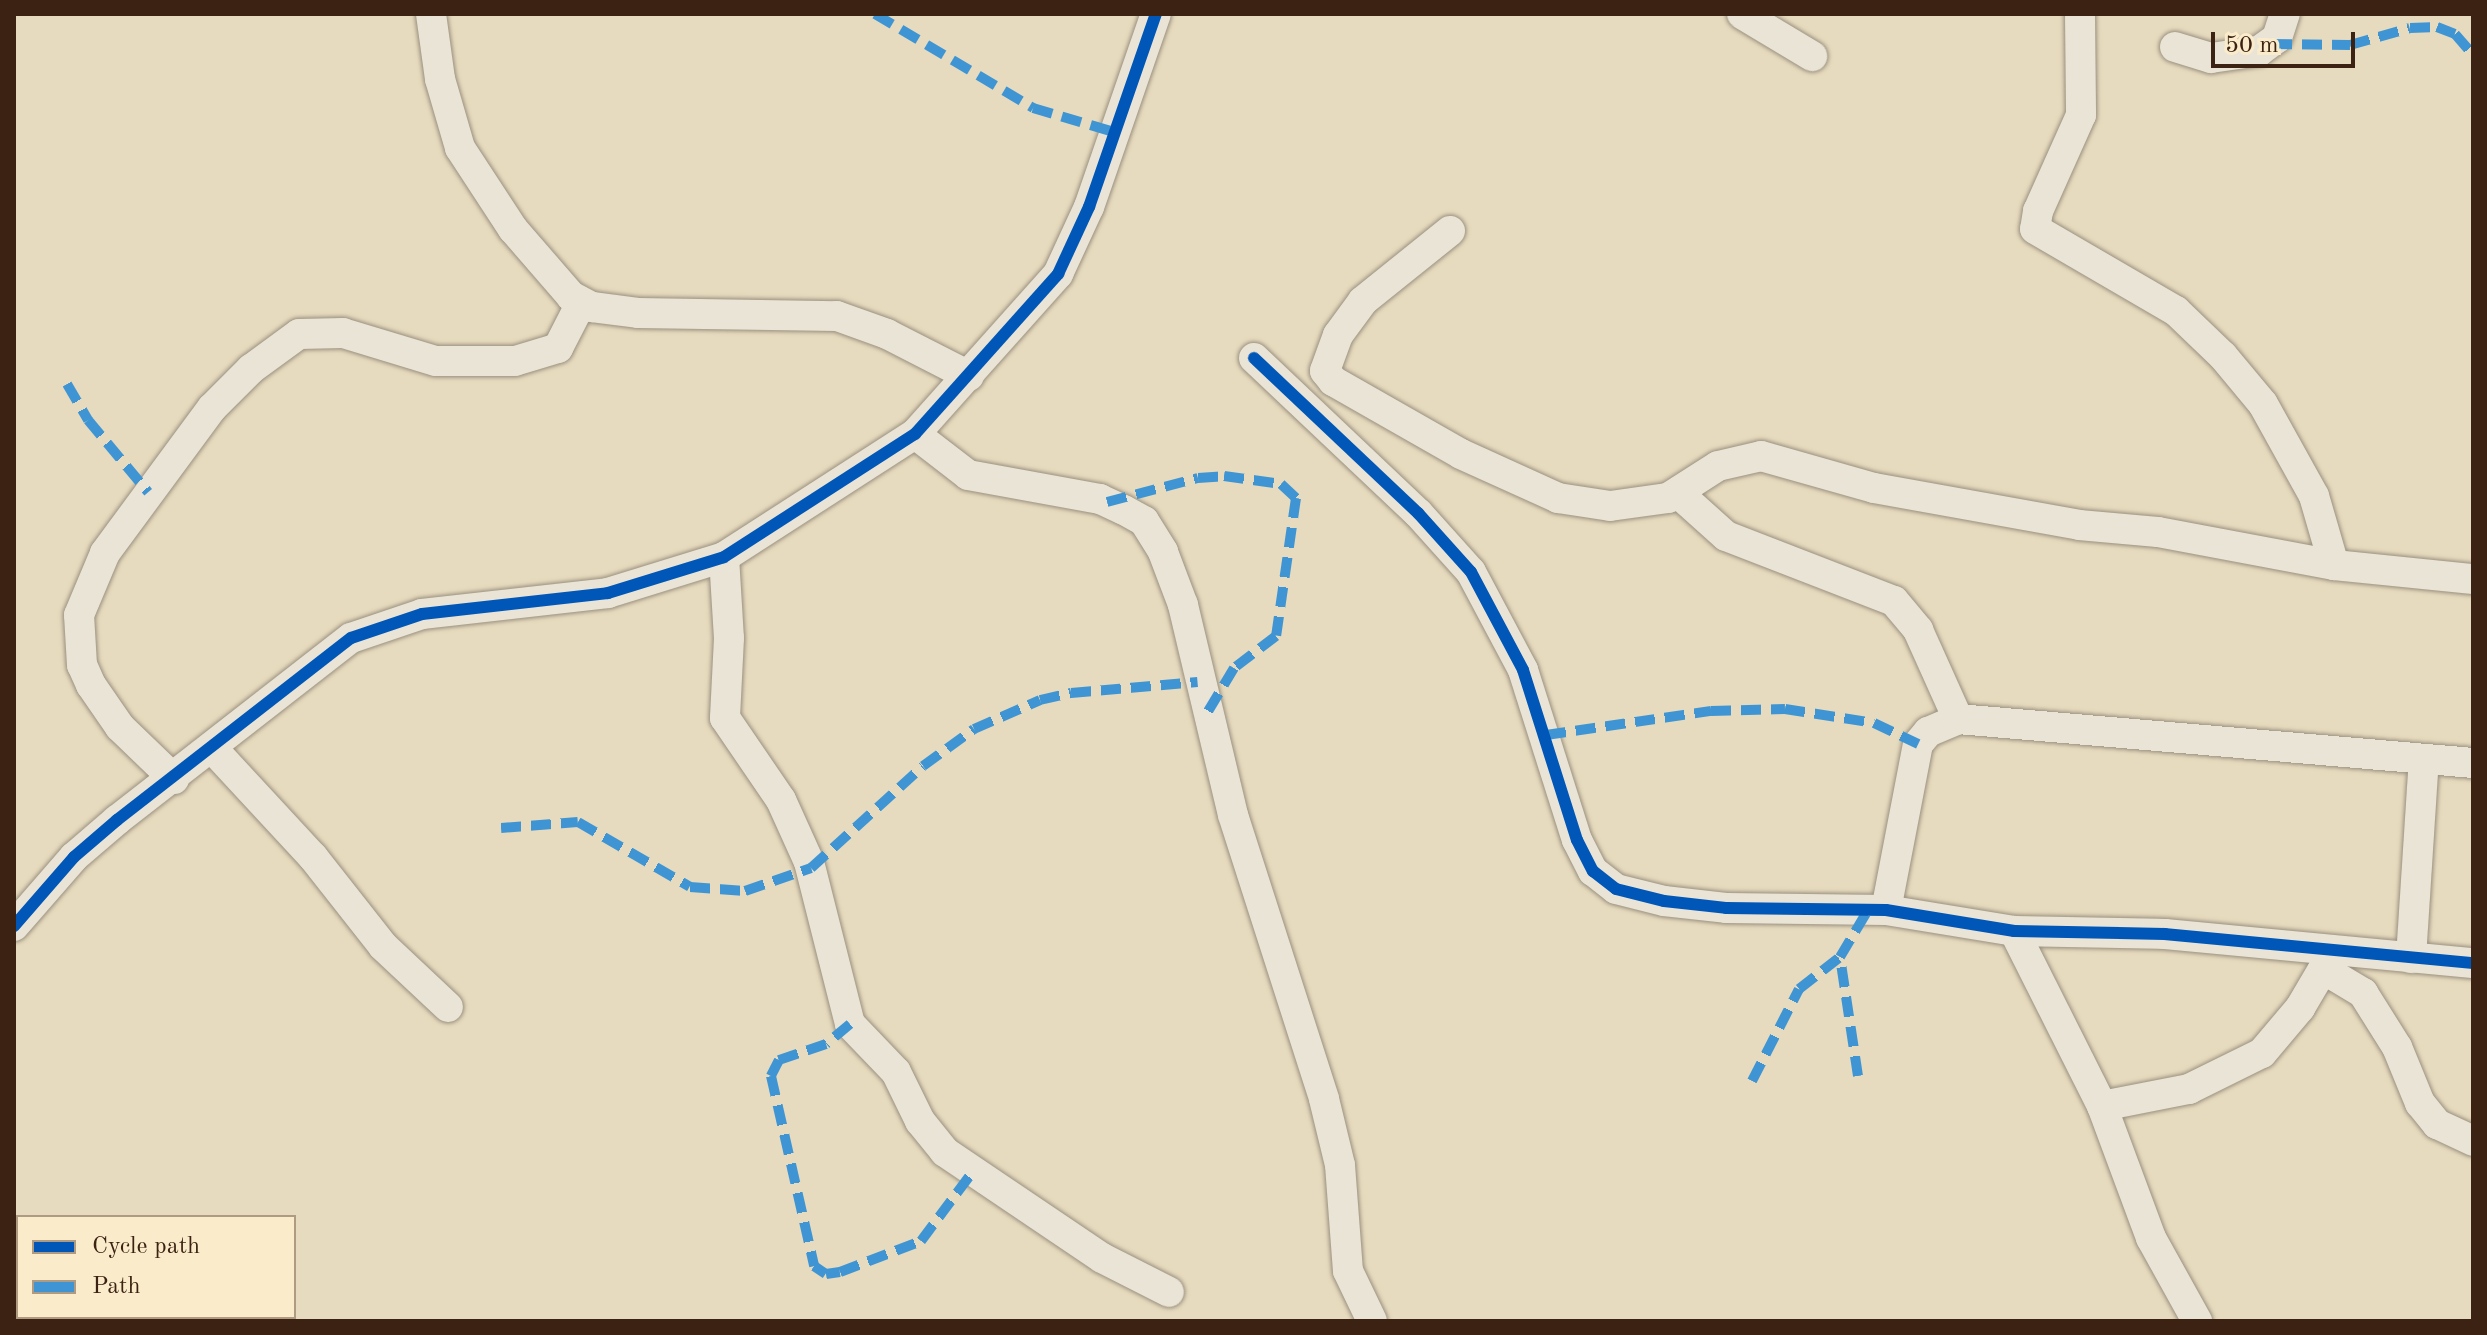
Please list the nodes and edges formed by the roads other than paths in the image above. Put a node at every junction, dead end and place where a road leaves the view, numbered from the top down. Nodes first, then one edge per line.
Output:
1 (431, 14) edge
2 (1156, 14) edge
3 (1742, 14) edge
4 (2080, 14) edge
5 (2285, 14) edge
6 (2175, 47) dead end
7 (1812, 56) dead end
8 (1450, 231) dead end
9 (581, 303) junction
10 (1254, 358) dead end
11 (969, 376) junction
12 (915, 434) junction
13 (1678, 493) junction
14 (724, 557) junction
15 (2334, 565) junction
16 (2473, 579) edge
17 (1958, 719) junction
18 (212, 748) junction
19 (2424, 759) junction
20 (2473, 763) edge
21 (174, 779) junction
22 (1886, 910) junction
23 (14, 925) edge
24 (2014, 931) junction
25 (2411, 958) junction
26 (2328, 960) junction
27 (2473, 963) edge
28 (448, 1007) dead end
29 (2102, 1106) junction
30 (2473, 1141) edge
31 (1169, 1292) dead end
32 (1372, 1321) edge
33 (2197, 1321) edge

1 - 9 street
2 - 11 street
3 - 7 street
4 - 15 street
5 - 6 street
8 - 13 street
9 - 11 street
9 - 21 street
10 - 22 street
11 - 12 street
12 - 14 street
12 - 32 street
13 - 15 street
13 - 17 street
14 - 18 street
14 - 31 street
15 - 16 street
17 - 19 street
17 - 22 street
18 - 21 street
18 - 28 street
19 - 20 street
19 - 25 street
21 - 23 street
22 - 24 street
24 - 26 street
24 - 29 street
25 - 26 street
25 - 27 street
26 - 29 street
26 - 30 street
29 - 33 street

